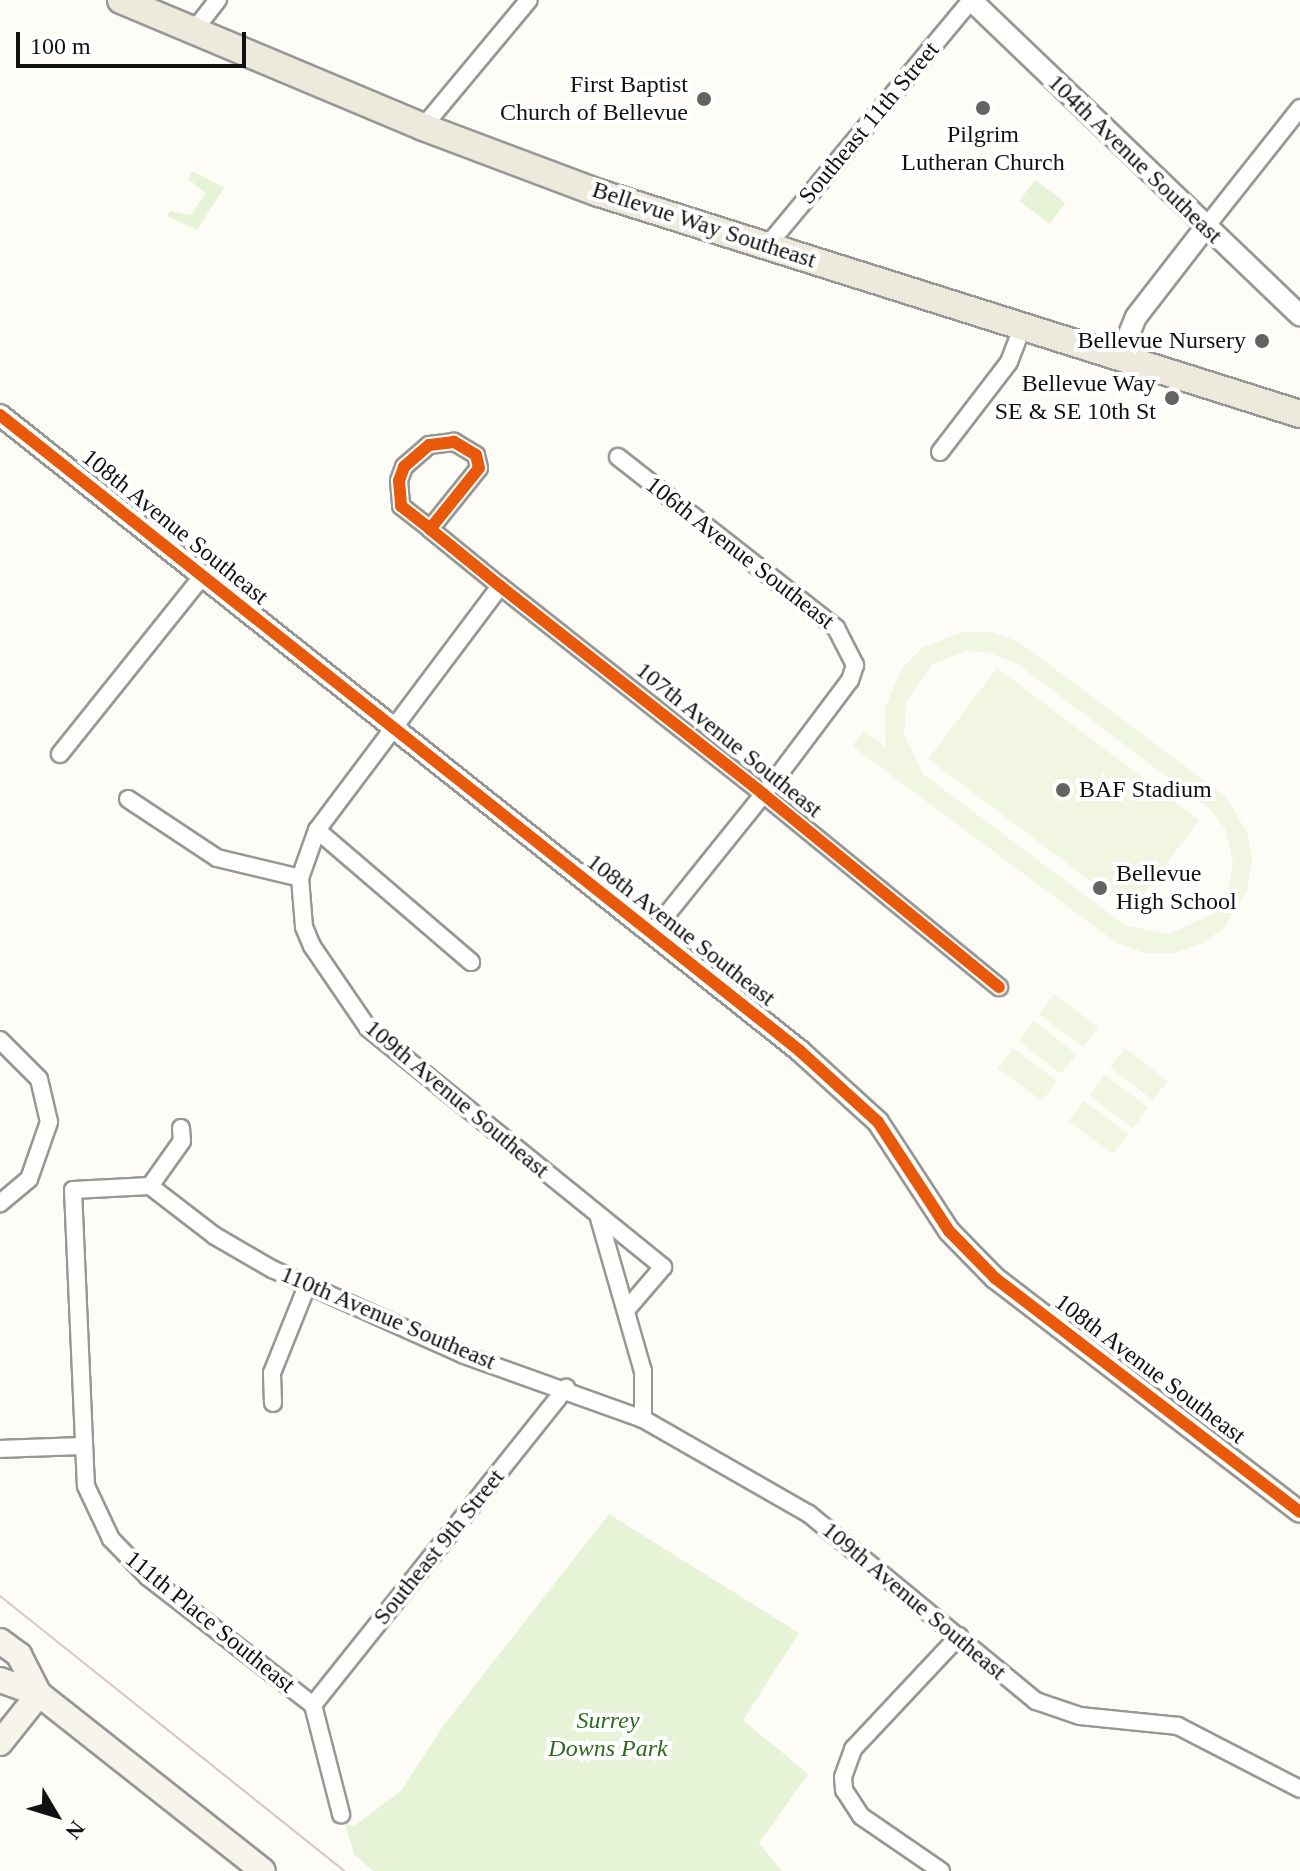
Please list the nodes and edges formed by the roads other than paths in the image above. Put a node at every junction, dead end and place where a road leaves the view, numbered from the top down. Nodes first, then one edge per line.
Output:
1 (121, 0) edge
2 (218, 0) edge
3 (529, 0) edge
4 (971, 0) edge
5 (195, 29) junction
6 (1300, 108) edge
7 (423, 127) junction
8 (1205, 228) junction
9 (767, 246) junction
10 (1300, 316) edge
11 (1023, 325) junction
12 (1119, 358) junction
13 (1300, 414) edge
14 (0, 415) edge
15 (940, 452) dead end
16 (618, 457) dead end
17 (430, 529) junction
18 (202, 577) junction
19 (500, 586) junction
20 (392, 729) junction
21 (60, 754) dead end
22 (763, 794) junction
23 (128, 799) dead end
24 (317, 830) junction
25 (300, 878) junction
26 (651, 934) junction
27 (471, 962) dead end
28 (999, 987) dead end
29 (0, 1040) edge
30 (181, 1128) dead end
31 (150, 1186) junction
32 (0, 1203) edge
33 (599, 1218) junction
34 (307, 1286) junction
35 (628, 1308) junction
36 (566, 1388) junction
37 (273, 1403) dead end
38 (643, 1419) junction
39 (81, 1446) junction
40 (0, 1449) edge
41 (1300, 1512) edge
42 (959, 1636) junction
43 (0, 1641) edge
44 (0, 1680) edge
45 (39, 1694) junction
46 (313, 1705) junction
47 (0, 1743) edge
48 (1300, 1789) edge
49 (341, 1814) dead end
50 (263, 1871) edge
51 (941, 1871) edge

1 - 5 main road, Bellevue Way Southeast
2 - 5 street
3 - 7 street
4 - 8 street, 104th Avenue Southeast
4 - 9 street, Southeast 11th Street
5 - 7 main road, Bellevue Way Southeast
6 - 8 street
7 - 9 main road, Bellevue Way Southeast
8 - 10 street, 104th Avenue Southeast
8 - 12 street
9 - 11 main road, Bellevue Way Southeast
11 - 12 main road, Bellevue Way Southeast
11 - 15 street
12 - 13 main road, Bellevue Way Southeast
14 - 18 street, 108th Avenue Southeast
16 - 22 street, 106th Avenue Southeast
17 - 17 street, 107th Avenue Southeast
17 - 19 street, 107th Avenue Southeast
18 - 20 street, 108th Avenue Southeast
18 - 21 street
19 - 20 street
19 - 22 street, 107th Avenue Southeast
20 - 24 street
20 - 26 street, 108th Avenue Southeast
22 - 26 street
22 - 28 street, 107th Avenue Southeast
23 - 25 street
24 - 25 street
24 - 27 street
25 - 33 street, 109th Avenue Southeast
26 - 41 street, 108th Avenue Southeast
29 - 32 street
30 - 31 street
31 - 34 street, 110th Avenue Southeast
31 - 39 street, 111th Place Southeast
33 - 35 street
33 - 35 street, 109th Avenue Southeast
34 - 36 street, 110th Avenue Southeast
34 - 37 street
35 - 38 street
36 - 38 street, 110th Avenue Southeast
36 - 46 street, Southeast 9th Street
38 - 42 street, 109th Avenue Southeast
39 - 40 street
39 - 46 street, 111th Place Southeast
42 - 48 street, 109th Avenue Southeast
42 - 51 street
43 - 45 main road
44 - 45 main road
45 - 47 main road
45 - 50 main road
46 - 49 street

